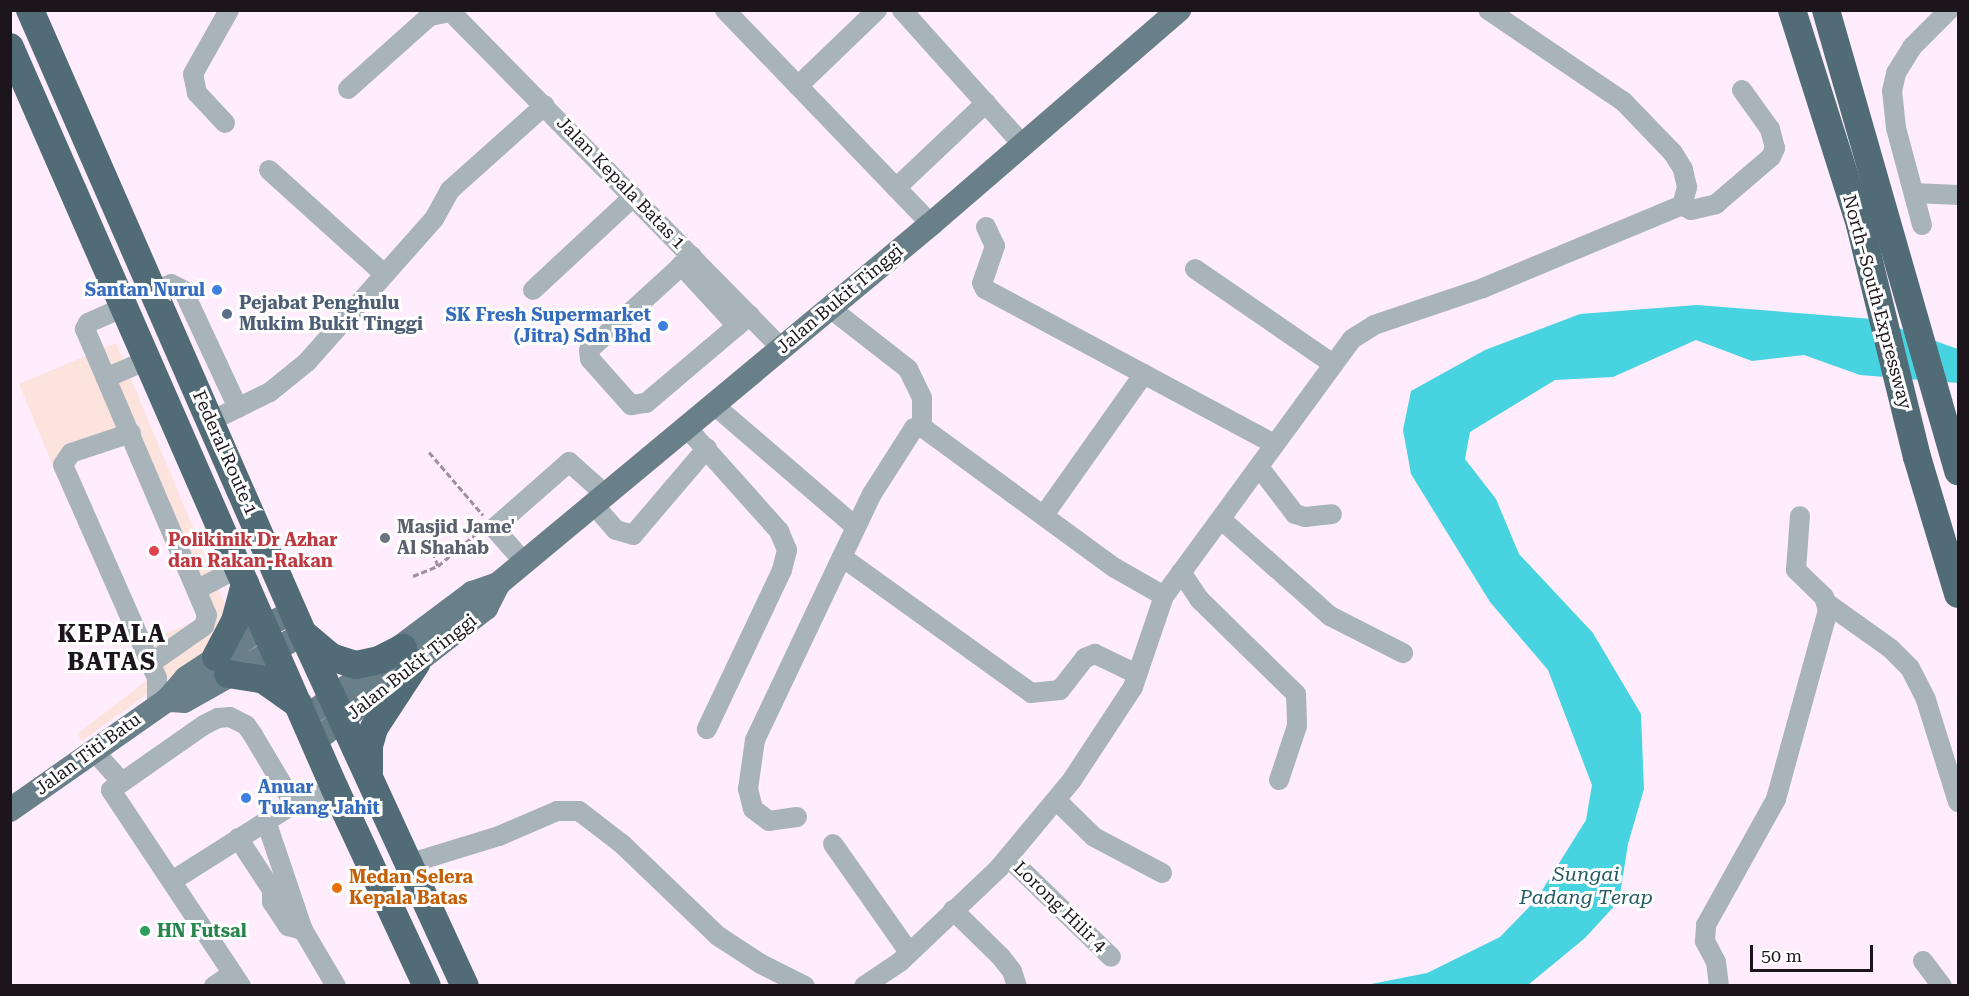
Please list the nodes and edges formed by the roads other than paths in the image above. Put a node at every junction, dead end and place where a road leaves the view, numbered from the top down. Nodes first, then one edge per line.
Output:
1 (30, 10) edge
2 (229, 10) edge
3 (725, 10) edge
4 (878, 10) edge
5 (902, 10) edge
6 (1179, 10) edge
7 (1488, 10) edge
8 (1792, 10) edge
9 (1826, 10) edge
10 (1949, 10) edge
11 (10, 47) edge
12 (798, 87) junction
13 (348, 89) dead end
14 (1742, 90) dead end
15 (986, 103) junction
16 (545, 105) junction
17 (225, 123) dead end
18 (1023, 145) junction
19 (269, 170) dead end
20 (896, 188) junction
21 (1914, 193) junction
22 (1959, 195) edge
23 (633, 197) junction
24 (1682, 205) junction
25 (931, 224) junction
26 (1922, 225) dead end
27 (986, 227) dead end
28 (686, 260) junction
29 (1195, 269) dead end
30 (384, 274) junction
31 (533, 290) dead end
32 (154, 291) junction
33 (124, 307) junction
34 (830, 308) junction
35 (744, 321) junction
36 (781, 348) junction
37 (147, 360) junction
38 (1333, 364) junction
39 (1144, 374) junction
40 (106, 378) junction
41 (714, 405) junction
42 (238, 408) junction
43 (211, 421) junction
44 (922, 427) junction
45 (687, 428) junction
46 (131, 433) junction
47 (1274, 444) junction
48 (707, 448) junction
49 (1956, 462) edge
50 (1259, 467) junction
51 (600, 500) junction
52 (1332, 514) dead end
53 (1044, 515) junction
54 (1800, 516) dead end
55 (1222, 521) junction
56 (856, 527) junction
57 (842, 557) junction
58 (524, 562) junction
59 (1181, 572) junction
60 (241, 575) junction
61 (198, 589) junction
62 (1959, 594) edge
63 (1164, 596) junction
64 (1828, 604) junction
65 (299, 623) junction
66 (269, 637) junction
67 (1403, 653) dead end
68 (410, 656) junction
69 (151, 663) junction
70 (222, 666) junction
71 (1137, 674) junction
72 (162, 702) junction
73 (340, 709) junction
74 (307, 722) junction
75 (707, 729) dead end
76 (93, 750) junction
77 (369, 773) junction
78 (120, 780) junction
79 (1279, 780) dead end
80 (335, 789) junction
81 (1056, 800) junction
82 (1959, 802) edge
83 (294, 804) junction
84 (10, 810) edge
85 (797, 817) dead end
86 (266, 821) junction
87 (238, 838) junction
88 (833, 844) dead end
89 (1009, 858) junction
90 (411, 863) junction
91 (1162, 873) dead end
92 (172, 881) junction
93 (953, 910) junction
94 (303, 930) junction
95 (909, 952) junction
96 (1111, 957) dead end
97 (1923, 961) dead end
98 (1015, 978) edge
99 (236, 980) edge
100 (214, 986) edge
101 (336, 986) edge
102 (426, 986) edge
103 (465, 986) edge
104 (805, 986) edge
105 (864, 986) edge
106 (1719, 986) edge
107 (1942, 986) edge

1 - 32 highway, Federal Route 1
2 - 17 street
3 - 12 street
4 - 12 street
5 - 15 street
6 - 18 main road, Jalan Bukit Tinggi
7 - 24 street
8 - 62 highway, North–South Expressway
9 - 49 highway, North–South Expressway
10 - 21 street
11 - 33 highway, Federal Route 1
12 - 20 street
13 - 16 street, Jalan Kepala Batas 1
14 - 24 street
15 - 18 street
15 - 20 street
16 - 23 street, Jalan Kepala Batas 1
16 - 30 street
18 - 25 main road, Jalan Bukit Tinggi
19 - 30 street
20 - 25 street
21 - 22 street
21 - 26 street
23 - 28 street, Jalan Kepala Batas 1
23 - 31 street
24 - 38 street
25 - 34 main road, Jalan Bukit Tinggi
27 - 39 street
28 - 35 street, Jalan Kepala Batas 1
28 - 35 street
29 - 38 street
30 - 42 street
32 - 42 street
32 - 43 highway, Federal Route 1
33 - 37 highway, Federal Route 1
33 - 40 street
34 - 36 main road, Jalan Bukit Tinggi
34 - 44 street
35 - 36 street, Jalan Kepala Batas 1
36 - 41 main road, Jalan Bukit Tinggi
37 - 40 street
37 - 60 highway, Federal Route 1
38 - 47 street
39 - 47 street
39 - 53 street
40 - 46 street
41 - 45 main road, Jalan Bukit Tinggi
41 - 56 street
42 - 43 street
43 - 65 highway, Federal Route 1
44 - 53 street
44 - 56 street
45 - 48 street
45 - 51 main road, Jalan Bukit Tinggi
46 - 61 street
46 - 69 street
47 - 50 street
48 - 51 street
48 - 75 street
50 - 52 street
50 - 55 street
51 - 58 main road, Jalan Bukit Tinggi
51 - 58 street
53 - 63 street
54 - 64 street
55 - 59 street
55 - 67 street
56 - 57 street
57 - 71 street
57 - 85 street
58 - 68 main road, Jalan Bukit Tinggi
59 - 63 street
59 - 79 street
60 - 61 street
60 - 66 highway, Federal Route 1
60 - 70 highway
61 - 69 street
63 - 71 street
64 - 82 street
64 - 106 street
65 - 66 main road, Jalan Titi Batu
65 - 68 highway
65 - 73 highway, Federal Route 1
66 - 70 main road, Jalan Titi Batu
66 - 74 highway, Federal Route 1
68 - 73 main road, Jalan Bukit Tinggi
68 - 77 highway
69 - 72 street
70 - 72 main road, Jalan Titi Batu
70 - 74 highway
71 - 81 street
72 - 76 main road, Jalan Titi Batu
73 - 74 main road, Jalan Bukit Tinggi
73 - 77 highway, Federal Route 1
74 - 80 highway, Federal Route 1
76 - 78 street
76 - 84 main road, Jalan Titi Batu
77 - 90 highway, Federal Route 1
78 - 83 street
78 - 92 street
80 - 83 street
80 - 102 highway, Federal Route 1
81 - 89 street
81 - 91 street
83 - 86 street
86 - 87 street
86 - 94 street
87 - 92 street
87 - 94 street
88 - 95 street
89 - 93 street
89 - 96 street, Lorong Hilir 4
90 - 103 highway, Federal Route 1
90 - 104 street
92 - 99 street
93 - 95 street
93 - 98 street
94 - 101 street
95 - 105 street
97 - 107 street
99 - 100 street

